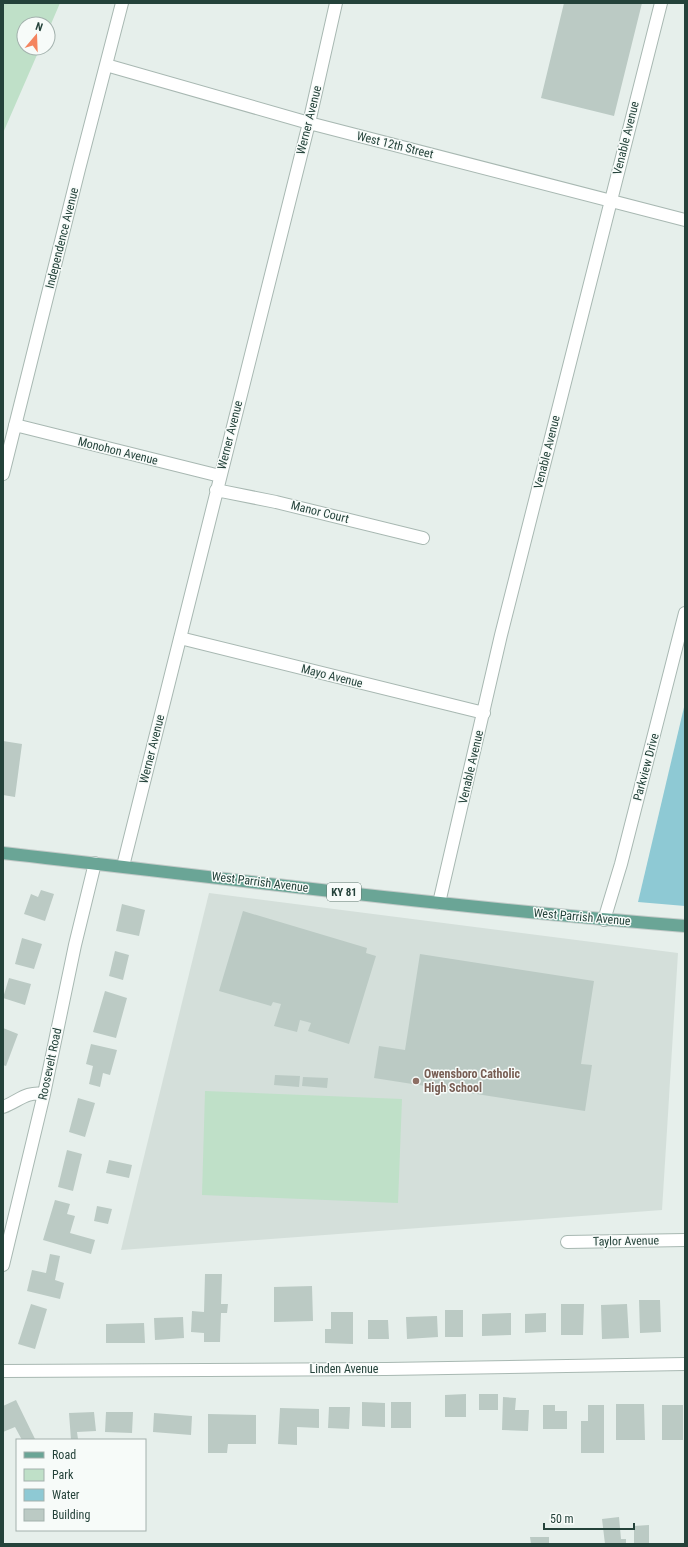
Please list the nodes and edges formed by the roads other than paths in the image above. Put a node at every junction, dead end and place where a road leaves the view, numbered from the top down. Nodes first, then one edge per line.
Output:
1 (122, 3) edge
2 (336, 3) edge
3 (661, 3) edge
4 (106, 65) junction
5 (308, 122) junction
6 (610, 201) junction
7 (685, 220) edge
8 (16, 425) junction
9 (3, 474) edge
10 (220, 476) junction
11 (216, 490) junction
12 (423, 538) dead end
13 (685, 613) edge
14 (180, 638) junction
15 (484, 713) junction
16 (3, 852) edge
17 (95, 863) junction
18 (123, 866) junction
19 (439, 903) junction
20 (604, 920) junction
21 (685, 926) edge
22 (44, 1094) junction
23 (3, 1107) edge
24 (685, 1240) edge
25 (567, 1242) dead end
26 (3, 1265) edge
27 (685, 1364) edge
28 (3, 1371) edge

1 - 4 street, Independence Avenue
2 - 5 street, Werner Avenue
3 - 6 street, Venable Avenue
4 - 5 street, West 12th Street
4 - 8 street, Independence Avenue
5 - 6 street, West 12th Street
5 - 10 street, Werner Avenue
6 - 7 street, West 12th Street
6 - 15 street, Venable Avenue
8 - 9 street, Independence Avenue
8 - 10 street, Monohon Avenue
10 - 11 street, Werner Avenue
11 - 12 street, Manor Court
11 - 14 street, Werner Avenue
13 - 20 street, Parkview Drive
14 - 15 street, Mayo Avenue
14 - 18 street, Werner Avenue
15 - 19 street, Venable Avenue
16 - 17 main road, West Parrish Avenue / KY 81
17 - 18 main road, West Parrish Avenue / KY 81
17 - 22 street, Roosevelt Road
18 - 19 main road, West Parrish Avenue / KY 81
19 - 20 main road, West Parrish Avenue / KY 81
20 - 21 main road, West Parrish Avenue / KY 81
22 - 23 street
22 - 26 street, Roosevelt Road
24 - 25 street, Taylor Avenue
27 - 28 street, Linden Avenue

